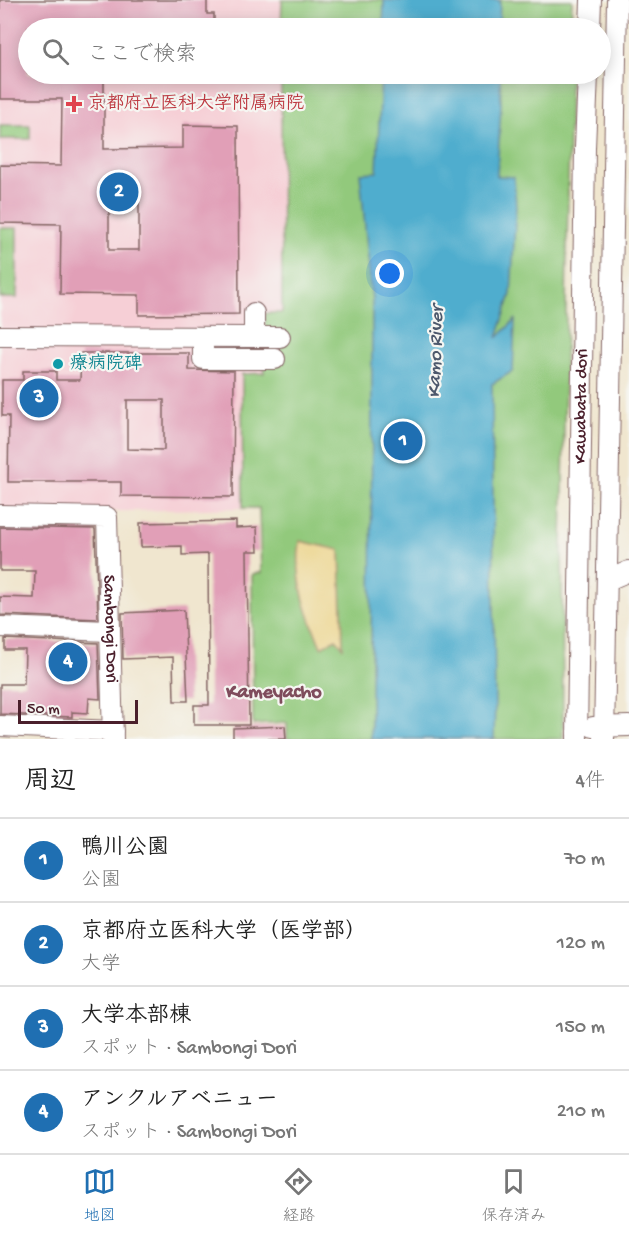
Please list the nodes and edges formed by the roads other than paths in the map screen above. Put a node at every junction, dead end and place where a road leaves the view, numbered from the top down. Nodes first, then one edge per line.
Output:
1 (591, 0) edge
2 (616, 0) edge
3 (590, 18) edge
4 (588, 84) edge
5 (254, 314) dead end
6 (0, 336) edge
7 (203, 337) junction
8 (254, 337) junction
9 (280, 337) dead end
10 (275, 359) dead end
11 (0, 515) edge
12 (629, 571) edge
13 (608, 580) junction
14 (0, 627) edge
15 (110, 631) junction
16 (0, 726) edge
17 (629, 726) edge
18 (577, 733) edge
19 (604, 733) edge
20 (113, 735) edge

1 - 3 street
2 - 13 street, Kawabata dori
4 - 18 street, Kawabata dori
5 - 8 street
6 - 7 street
7 - 8 street
7 - 10 street
8 - 9 street
11 - 15 street, Sambongi Dori
12 - 13 street
13 - 19 street, Kawabata dori
14 - 15 street
15 - 20 street, Sambongi Dori
16 - 20 street
17 - 19 street
18 - 19 street

